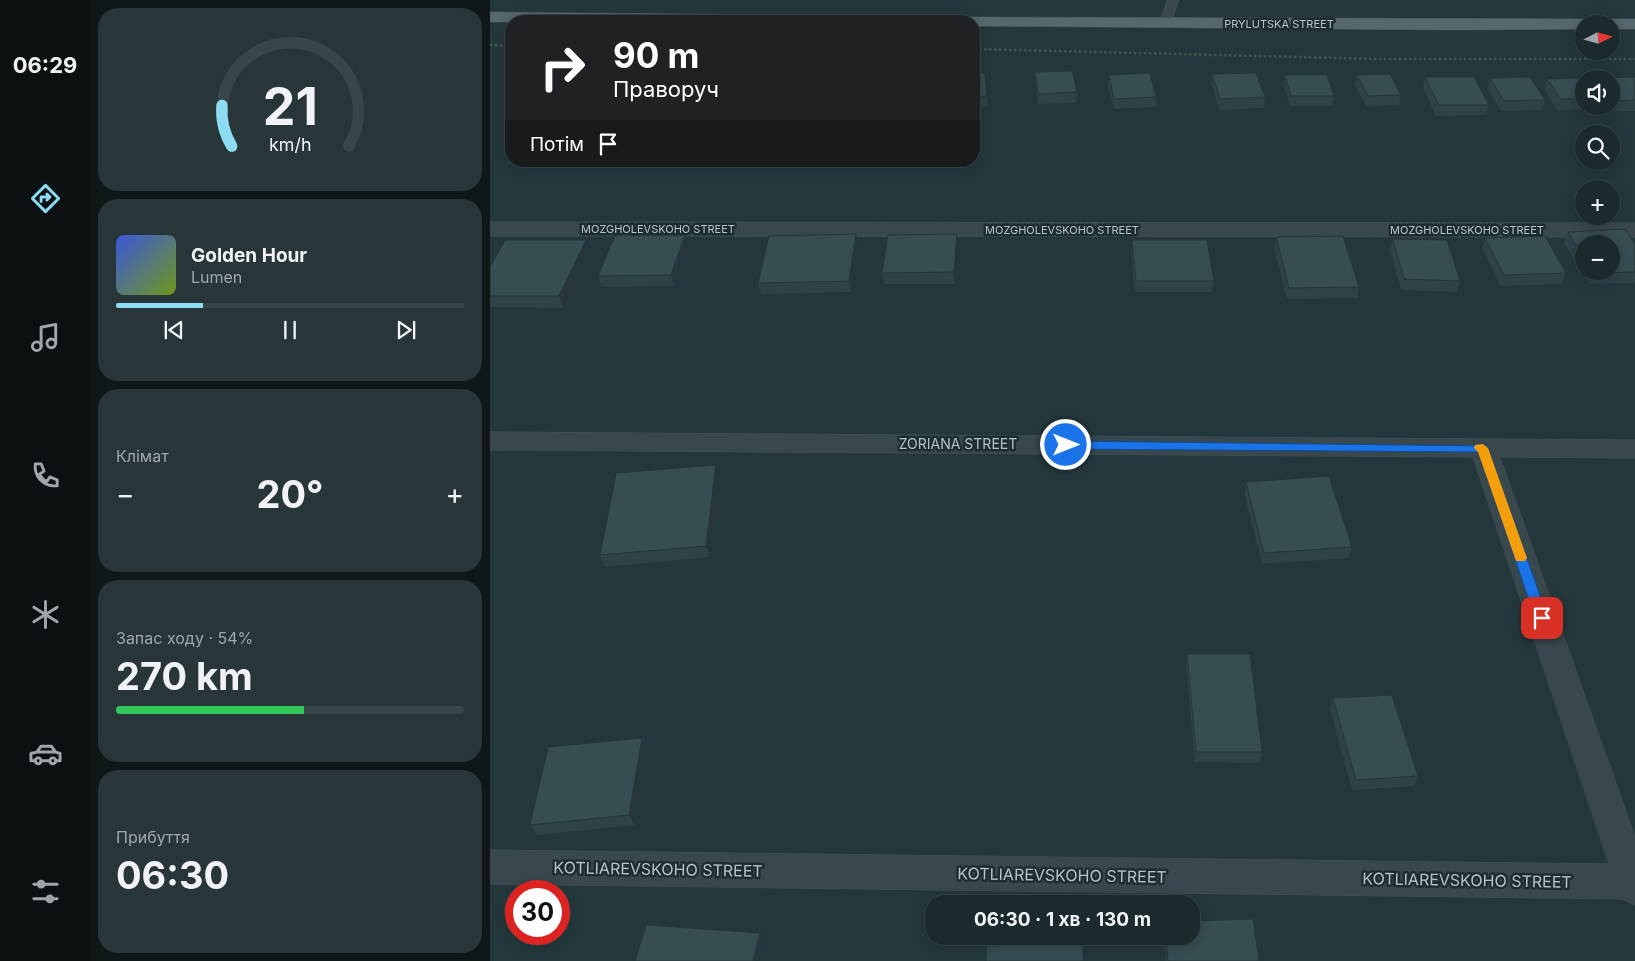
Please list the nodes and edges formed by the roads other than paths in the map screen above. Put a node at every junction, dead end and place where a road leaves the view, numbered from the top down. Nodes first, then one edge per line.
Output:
1 (1173, 0) edge
2 (490, 17) edge
3 (505, 17) edge
4 (980, 21) edge
5 (1165, 23) junction
6 (1575, 24) edge
7 (1620, 24) edge
8 (1635, 24) edge
9 (490, 229) edge
10 (1635, 230) edge
11 (490, 441) edge
12 (1483, 448) junction
13 (1635, 449) edge
14 (490, 867) edge
15 (1634, 884) edge

1 - 5 lane
2 - 3 main road
4 - 5 main road, PRYLUTSKA STREET
5 - 6 main road, PRYLUTSKA STREET
7 - 8 main road
9 - 10 street, MOZGHOLEVSKOHO STREET
11 - 12 street, ZORIANA STREET
12 - 13 street, ZORIANA STREET
12 - 15 street
14 - 15 street, KOTLIAREVSKOHO STREET

